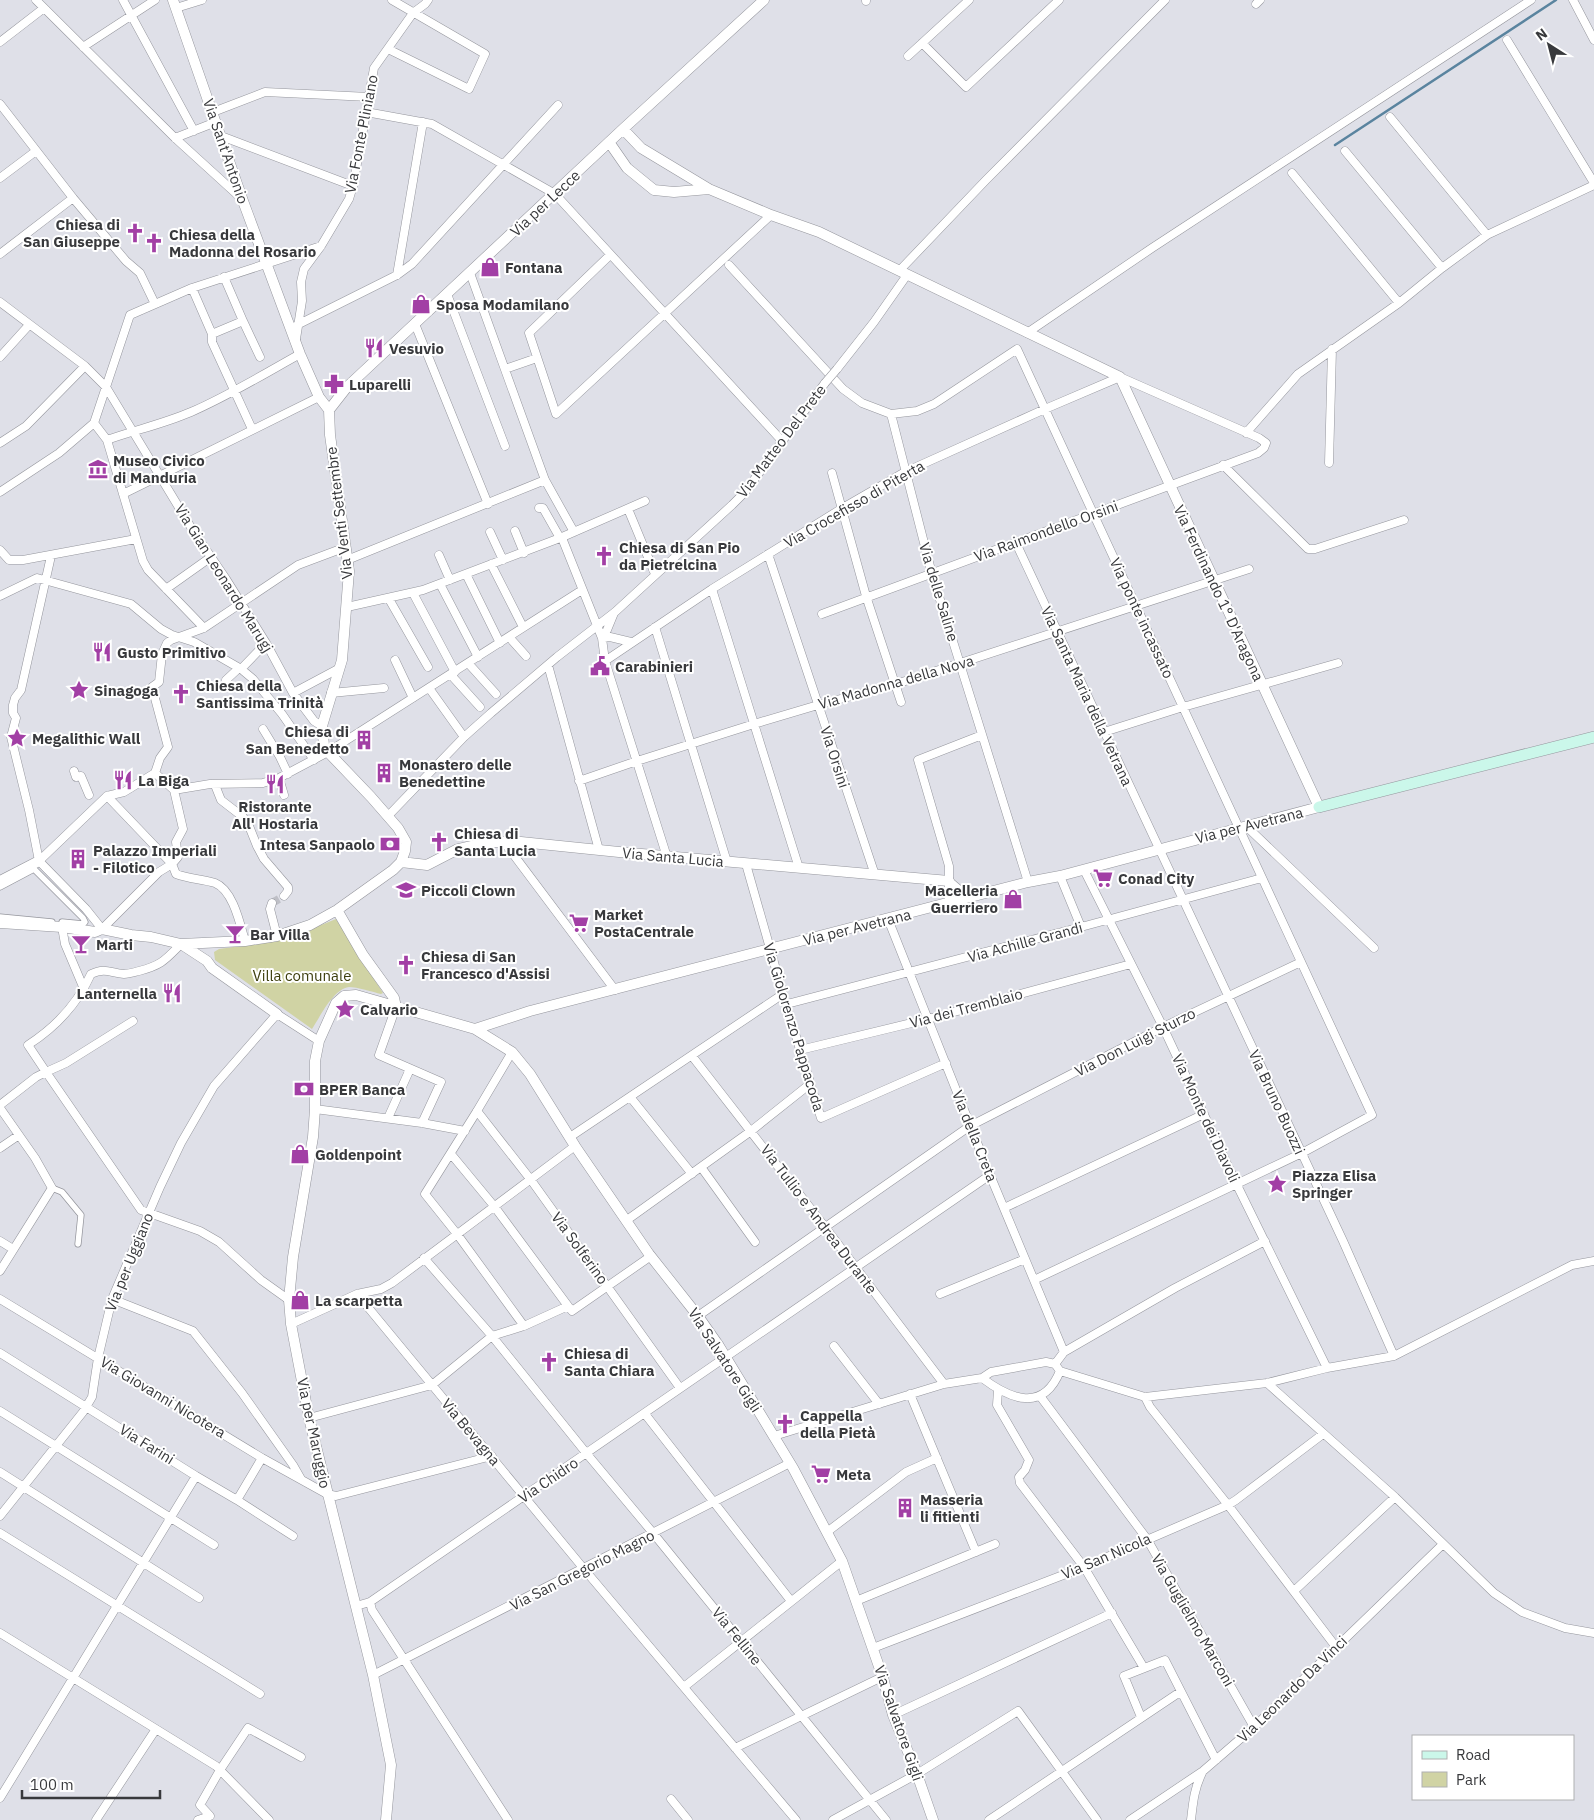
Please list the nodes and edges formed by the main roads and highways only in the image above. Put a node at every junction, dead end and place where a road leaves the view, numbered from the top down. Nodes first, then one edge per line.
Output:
1 (1594, 737) edge
2 (1319, 808) road end

1 - 2 main road

